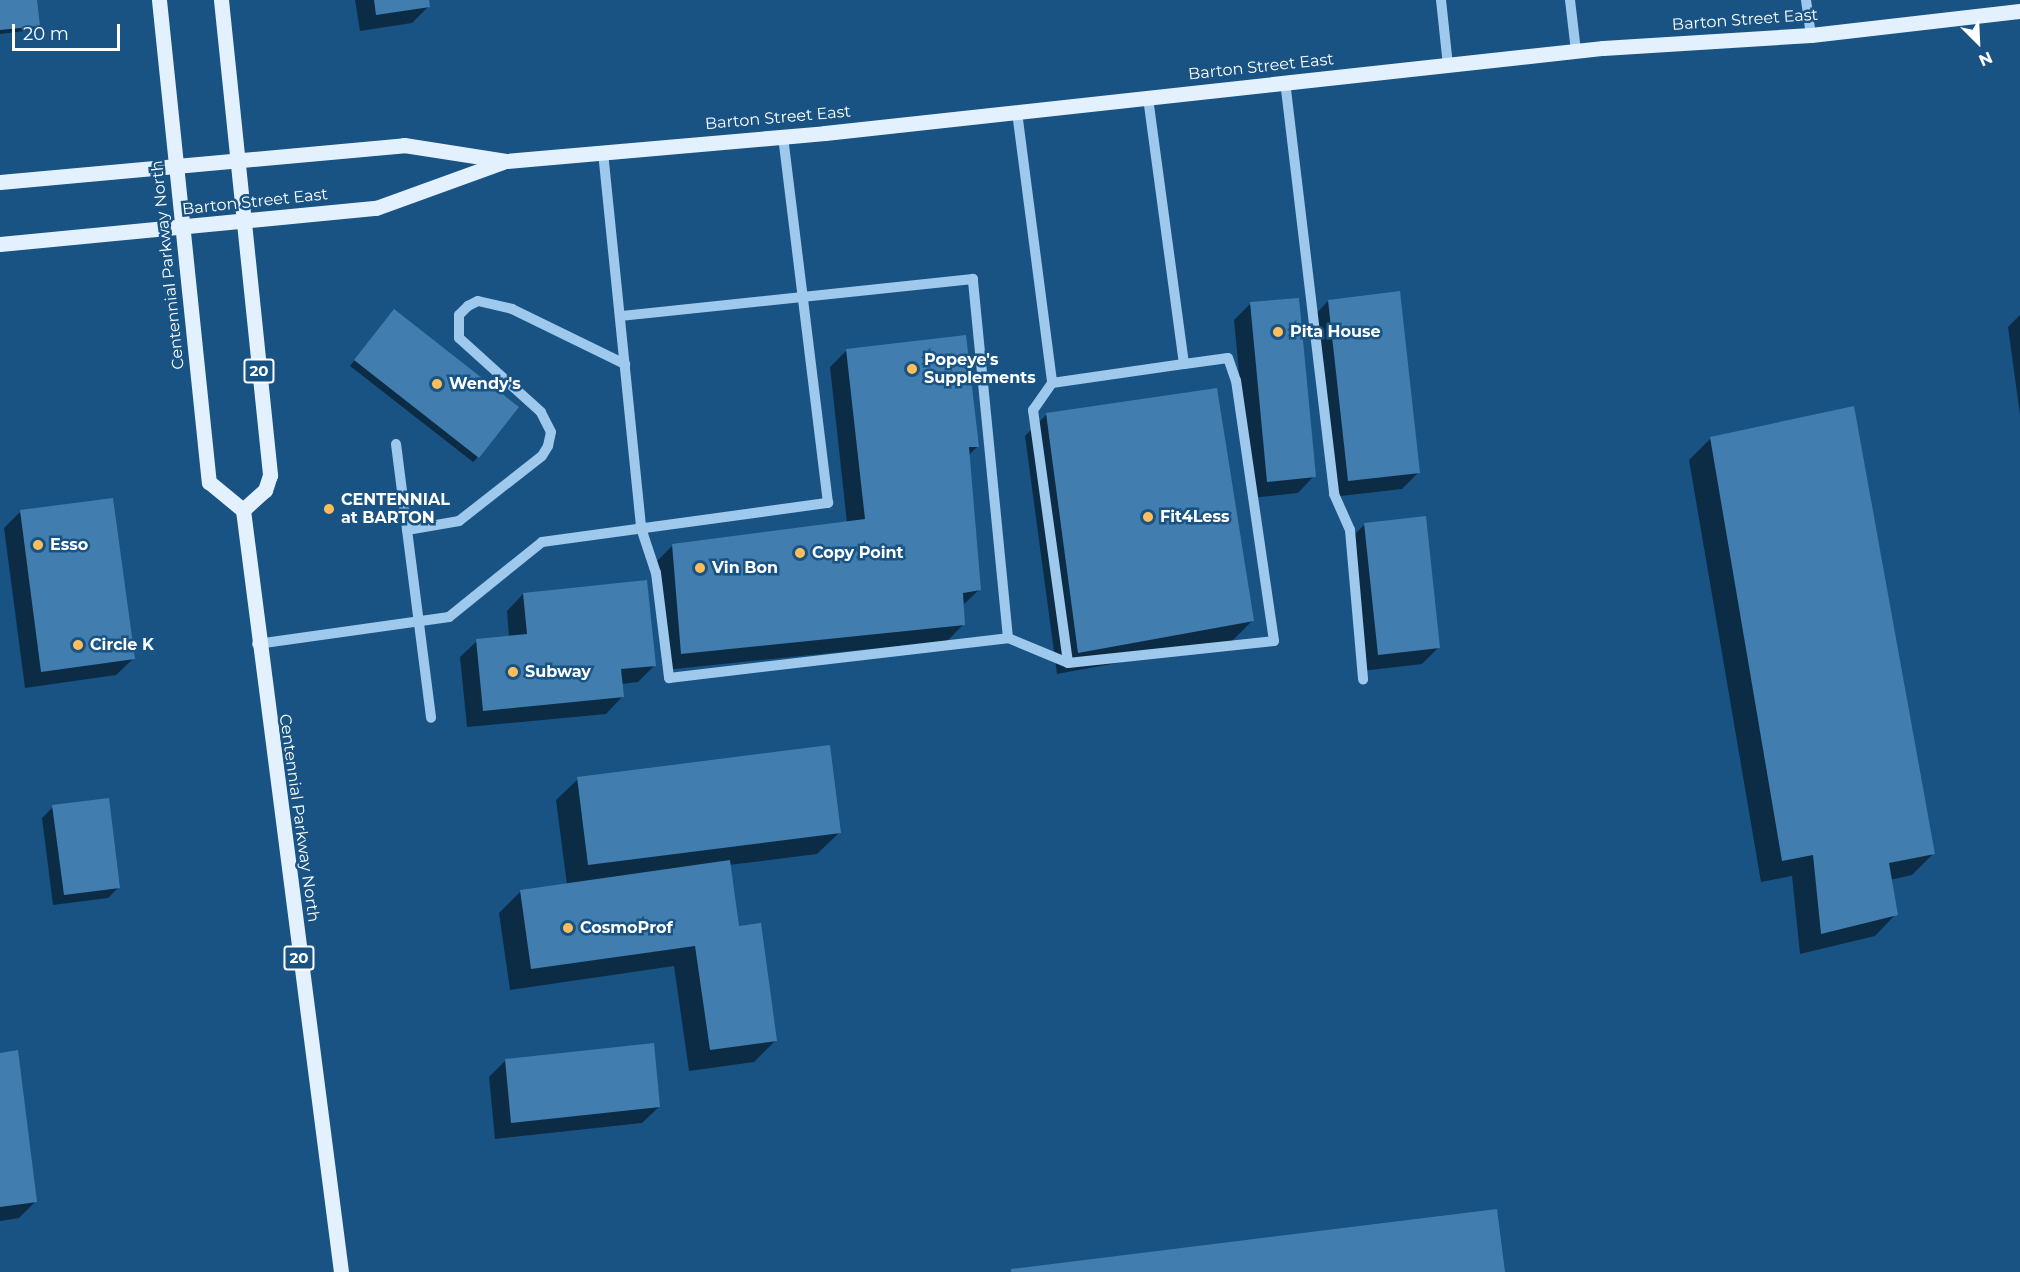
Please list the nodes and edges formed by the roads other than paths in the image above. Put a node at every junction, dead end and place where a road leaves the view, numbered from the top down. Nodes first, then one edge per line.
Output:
1 (159, 0) edge
2 (221, 0) edge
3 (1441, 0) edge
4 (1570, 0) edge
5 (1806, 0) edge
6 (2020, 12) edge
7 (1812, 34) junction
8 (1576, 51) junction
9 (1448, 65) junction
10 (1285, 81) junction
11 (1148, 98) junction
12 (1017, 112) junction
13 (783, 136) junction
14 (603, 153) junction
15 (237, 160) junction
16 (506, 161) junction
17 (175, 166) junction
18 (0, 182) edge
19 (243, 222) junction
20 (182, 228) junction
21 (0, 244) edge
22 (803, 296) junction
23 (620, 316) junction
24 (625, 364) junction
25 (1184, 364) junction
26 (1052, 382) junction
27 (396, 444) dead end
28 (243, 510) junction
29 (641, 528) junction
30 (407, 530) junction
31 (419, 621) junction
32 (1008, 638) junction
33 (257, 644) junction
34 (1068, 663) junction
35 (1363, 679) dead end
36 (431, 718) dead end
37 (341, 1272) edge

1 - 17 main road, Centennial Parkway North
2 - 15 main road, 20
3 - 9 lane
4 - 8 lane
5 - 7 lane
6 - 7 main road, Barton Street East
7 - 8 main road, Barton Street East
8 - 9 main road, Barton Street East
9 - 10 main road, Barton Street East
10 - 11 main road, Barton Street East
10 - 35 lane
11 - 12 main road, Barton Street East
11 - 25 lane
12 - 13 main road, Barton Street East
12 - 26 lane
13 - 14 main road, Barton Street East
13 - 22 lane
14 - 16 main road, Barton Street East
14 - 23 lane
15 - 16 main road, Barton Street East
15 - 17 main road, Barton Street East
15 - 19 main road, 20
16 - 19 main road, Barton Street East
17 - 18 main road, Barton Street East
17 - 20 main road, Centennial Parkway North
19 - 20 main road, Barton Street East
19 - 28 main road, 20
20 - 21 main road, Barton Street East
20 - 28 main road, Centennial Parkway North
22 - 23 lane
22 - 29 lane
22 - 32 lane
23 - 24 lane
24 - 29 lane
24 - 30 lane
25 - 26 lane
25 - 34 lane
26 - 34 lane
27 - 30 lane
28 - 33 main road, Centennial Parkway North / 20
29 - 31 lane
29 - 32 lane
30 - 31 lane
31 - 33 lane
31 - 36 lane
32 - 34 lane
33 - 37 main road, Centennial Parkway North / 20

